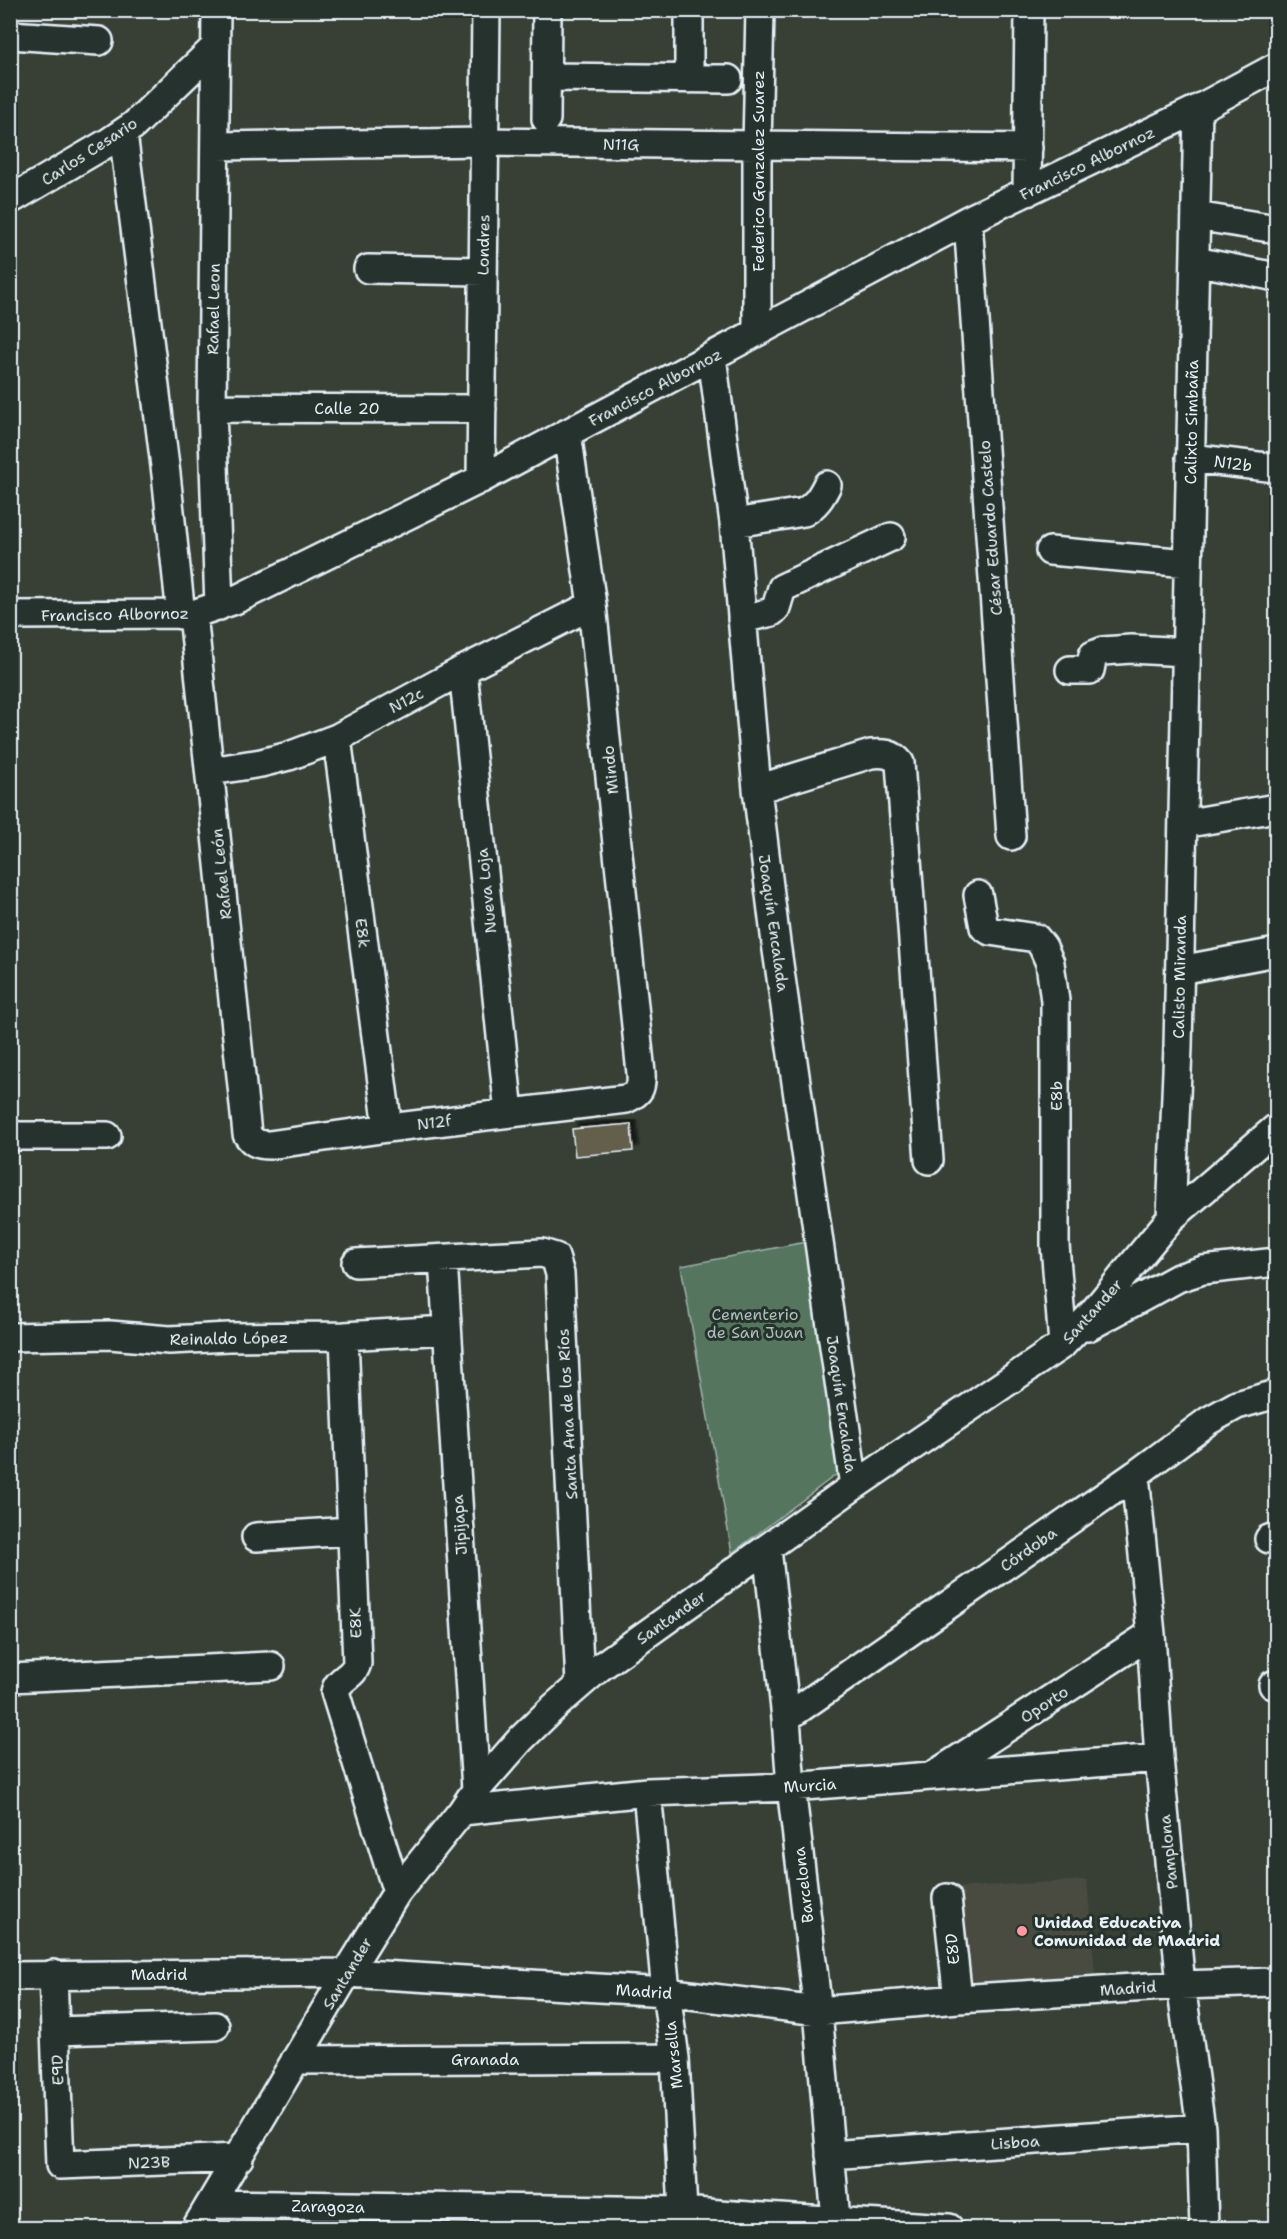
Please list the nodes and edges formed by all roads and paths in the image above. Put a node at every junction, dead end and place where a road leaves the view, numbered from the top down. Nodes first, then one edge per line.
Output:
1 (216, 10) edge
2 (486, 10) edge
3 (547, 10) edge
4 (688, 10) edge
5 (760, 10) edge
6 (1029, 10) edge
7 (10, 35) edge
8 (99, 41) dead end
9 (216, 46) junction
10 (1276, 67) edge
11 (547, 77) junction
12 (688, 79) junction
13 (728, 79) dead end
14 (1198, 109) junction
15 (546, 119) dead end
16 (123, 133) junction
17 (484, 142) junction
18 (215, 146) junction
19 (757, 146) junction
20 (1028, 148) junction
21 (1027, 192) junction
22 (10, 200) edge
23 (1196, 216) junction
24 (968, 220) junction
25 (1276, 229) edge
26 (1195, 261) junction
27 (368, 269) dead end
28 (483, 271) junction
29 (1276, 277) edge
30 (757, 331) junction
31 (712, 357) junction
32 (212, 408) junction
33 (482, 409) junction
34 (567, 433) junction
35 (1190, 458) junction
36 (1276, 468) edge
37 (481, 479) junction
38 (827, 485) dead end
39 (734, 523) junction
40 (891, 537) dead end
41 (1050, 551) dead end
42 (1188, 563) junction
43 (592, 605) junction
44 (219, 606) junction
45 (187, 614) junction
46 (10, 615) edge
47 (742, 619) junction
48 (1186, 652) junction
49 (462, 670) junction
50 (1070, 670) dead end
51 (1185, 736) joint
52 (337, 738) junction
53 (211, 771) junction
54 (757, 789) junction
55 (1276, 808) edge
56 (1183, 824) junction
57 (1011, 836) dead end
58 (978, 895) dead end
59 (1276, 952) edge
60 (1180, 970) junction
61 (626, 1099) joint
62 (509, 1113) junction
63 (388, 1128) junction
64 (1276, 1128) edge
65 (247, 1134) joint
66 (10, 1136) edge
67 (107, 1136) dead end
68 (929, 1160) dead end
69 (1171, 1218) junction
70 (443, 1259) junction
71 (1276, 1262) edge
72 (356, 1263) dead end
73 (447, 1330) junction
74 (344, 1336) junction
75 (10, 1337) edge
76 (1069, 1339) junction
77 (1276, 1394) edge
78 (1135, 1475) junction
79 (854, 1486) junction
80 (351, 1531) junction
81 (256, 1537) dead end
82 (767, 1549) junction
83 (1151, 1634) junction
84 (271, 1666) dead end
85 (10, 1678) edge
86 (580, 1684) junction
87 (786, 1718) junction
88 (1158, 1758) junction
89 (936, 1774) junction
90 (791, 1787) junction
91 (646, 1792) junction
92 (469, 1801) junction
93 (397, 1892) junction
94 (947, 1898) dead end
95 (347, 1973) junction
96 (53, 1974) junction
97 (10, 1976) edge
98 (1276, 1982) edge
99 (1181, 1985) junction
100 (666, 1992) junction
101 (958, 1999) junction
102 (818, 2011) junction
103 (215, 2026) dead end
104 (56, 2031) junction
105 (675, 2058) junction
106 (295, 2060) junction
107 (1201, 2128) junction
108 (830, 2156) junction
109 (239, 2158) junction
110 (60, 2165) joint
111 (211, 2204) junction
112 (683, 2211) junction
113 (836, 2220) junction
114 (748, 2223) edge
115 (886, 2226) edge
116 (196, 2229) edge
117 (949, 2229) edge
118 (1203, 2229) edge

1 - 9 street, Rafael Leon
2 - 17 street, Londres
3 - 11 street
4 - 12 street
5 - 19 street, Federico Gonzalez Suarez
6 - 20 street
7 - 8 street
9 - 16 street, Carlos Cesario
9 - 18 street, Rafael Leon
10 - 14 street, Francisco Albornoz
11 - 12 street
11 - 15 street
12 - 13 street
14 - 21 street, Francisco Albornoz
14 - 23 street, Calixto Simbaña
16 - 22 street, Carlos Cesario
16 - 45 street, Rafael León
17 - 18 street, N11G
17 - 19 street, N11G
17 - 28 street, Londres
18 - 32 street, Rafael Leon
19 - 20 street, N11G
19 - 30 street, Federico Gonzalez Suarez
20 - 21 street
21 - 24 street, Francisco Albornoz
23 - 25 street
23 - 26 street, Calixto Simbaña
24 - 30 street, Francisco Albornoz
24 - 57 street, César Eduardo Castelo
26 - 29 street
26 - 35 street, Calixto Simbaña
27 - 28 street
28 - 33 street, Londres
30 - 31 street, Francisco Albornoz
31 - 34 street, Francisco Albornoz
31 - 39 street, Joaquín Encalada
32 - 33 street, Calle 20
32 - 44 street, Rafael Leon
33 - 37 street, Londres
34 - 37 street, Francisco Albornoz
34 - 43 street, Mindo
35 - 36 street, N12b
35 - 42 street, Calixto Simbaña
37 - 44 street, Francisco Albornoz
38 - 39 street
39 - 47 street, Joaquín Encalada
40 - 47 street
41 - 42 street
42 - 48 street, Calixto Simbaña
43 - 49 street, N12c
43 - 61 street, Mindo
44 - 45 street, Francisco Albornoz
45 - 46 street, Francisco Albornoz
45 - 53 street, Rafael León
47 - 54 street, Joaquín Encalada
48 - 50 street
48 - 51 street, Calixto Simbaña
49 - 52 street, N12c
49 - 62 street, Nueva Loja
51 - 56 street, Calisto Miranda
52 - 53 street, N12c
52 - 63 street, E8k
53 - 65 street, Rafael León
54 - 68 street
54 - 79 street, Joaquín Encalada
55 - 56 street
56 - 60 street, Calisto Miranda
58 - 76 street, E8b
59 - 60 street
60 - 69 street, Calisto Miranda
61 - 62 street, N12f
62 - 63 street, N12f
63 - 65 street, N12f
64 - 69 street, Santander
66 - 67 street
69 - 76 street, Santander
70 - 72 street
70 - 73 street, Jipijapa
70 - 86 street, Santa Ana de los Ríos
71 - 76 street
73 - 74 street, Reinaldo López
73 - 92 street, Jipijapa
74 - 75 street, Reinaldo López
74 - 80 street, E8K
76 - 79 street, Santander
77 - 78 street, Córdoba
78 - 83 street, Pamplona
78 - 87 street, Córdoba
79 - 82 street, Santander
80 - 81 street
80 - 93 street, E8K
82 - 86 street, Santander
82 - 87 street, Barcelona
83 - 88 street, Pamplona
83 - 89 street, Oporto
84 - 85 street
86 - 92 street, Santander
87 - 90 street, Barcelona
88 - 89 street, Murcia
88 - 99 street, Pamplona
89 - 90 street, Murcia
90 - 91 street, Murcia
90 - 102 street, Barcelona
91 - 92 street, Murcia
91 - 100 street, Marsella
92 - 93 street, Santander
93 - 95 street, Santander
94 - 101 street, E8D
95 - 96 street, Madrid
95 - 100 street, Madrid
95 - 106 street, Santander
96 - 97 street, Madrid
96 - 104 street, E9D
98 - 99 street, Madrid
99 - 101 street, Madrid
99 - 107 street, Pamplona
100 - 102 street, Madrid
100 - 105 street, Marsella
101 - 102 street, Madrid
102 - 108 street, Barcelona
103 - 104 street
104 - 110 street, E9D
105 - 106 street, Granada
105 - 112 street, Marsella
106 - 109 street, Santander
107 - 108 street, Lisboa
107 - 118 street, Pamplona
108 - 113 street, Barcelona
109 - 110 street, N23B
109 - 111 street, Santander
111 - 112 street, Zaragoza
111 - 116 street, Santander
112 - 114 street, Zaragoza
113 - 114 street, Zaragoza
113 - 115 street, Zaragoza
115 - 117 street, Zaragoza

